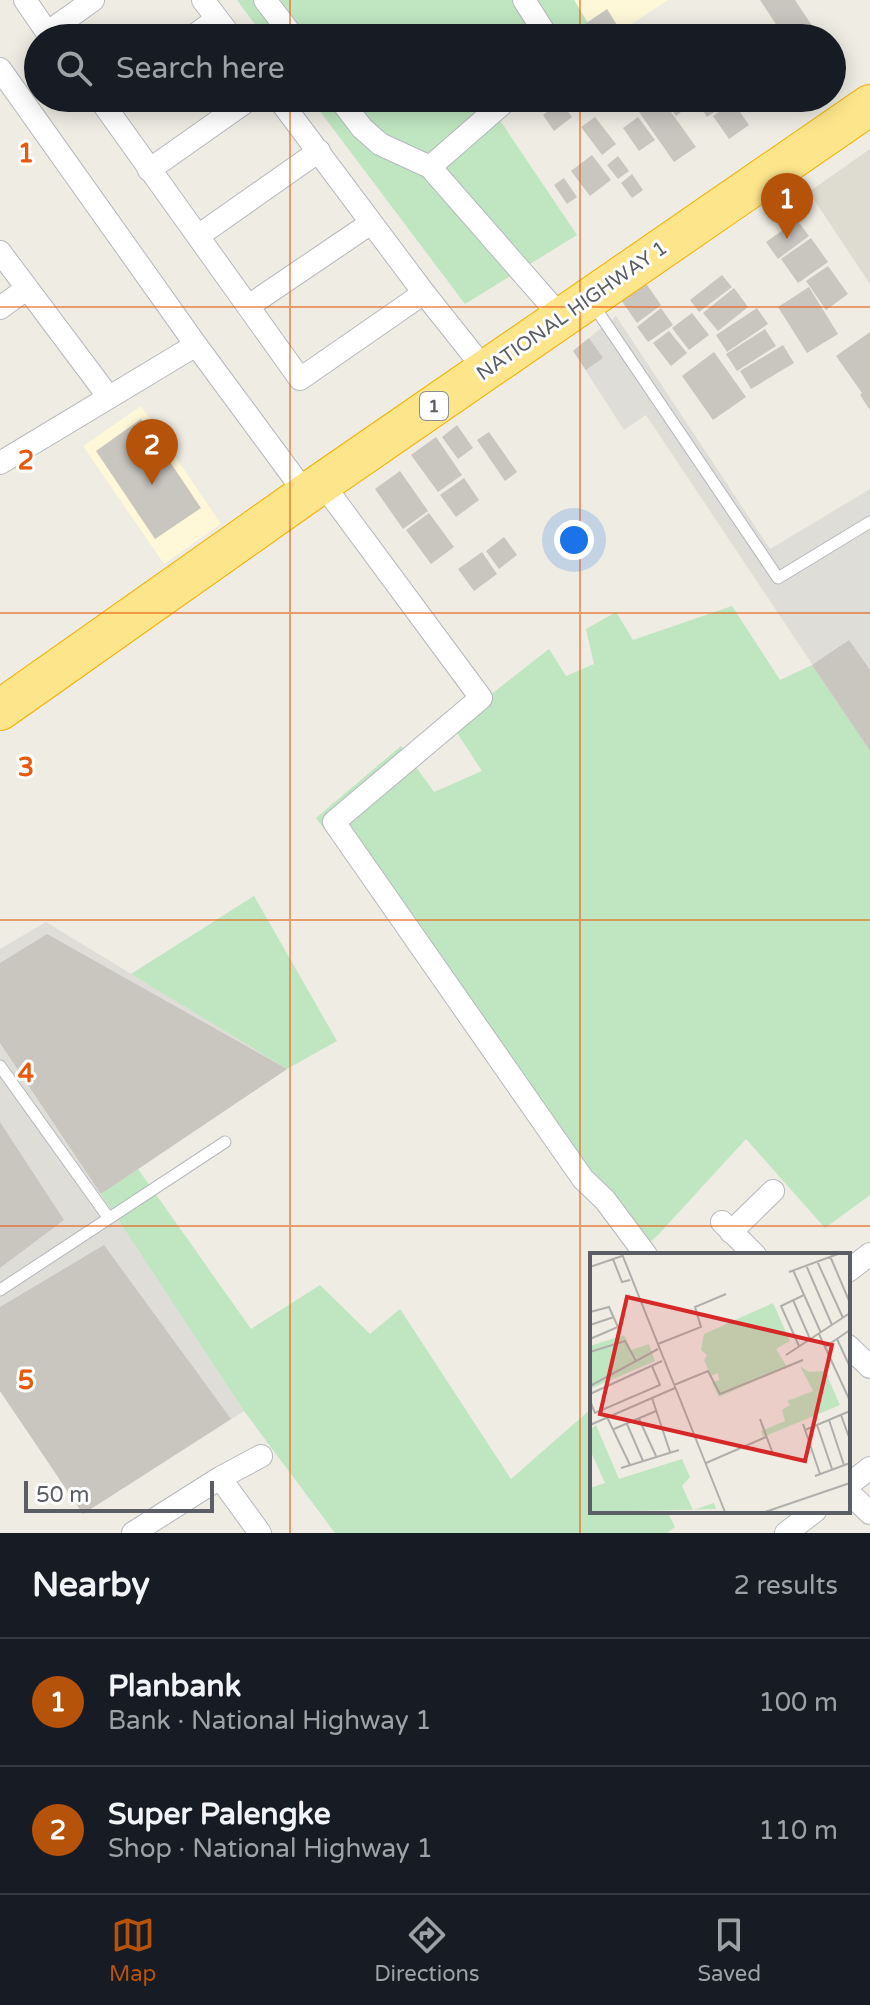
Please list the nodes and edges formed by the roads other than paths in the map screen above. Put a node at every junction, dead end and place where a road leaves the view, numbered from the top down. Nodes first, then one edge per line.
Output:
1 (25, 0) edge
2 (93, 0) edge
3 (203, 0) edge
4 (265, 0) edge
5 (524, 0) edge
6 (217, 19) junction
7 (41, 24) edge
8 (64, 24) edge
9 (210, 24) edge
10 (221, 24) edge
11 (283, 24) edge
12 (539, 24) edge
13 (0, 69) edge
14 (24, 103) edge
15 (870, 105) edge
16 (31, 112) edge
17 (111, 112) edge
18 (231, 112) edge
19 (289, 112) edge
20 (350, 112) edge
21 (493, 112) edge
22 (319, 151) junction
23 (430, 167) junction
24 (149, 170) junction
25 (371, 223) junction
26 (198, 236) junction
27 (0, 252) edge
28 (26, 289) junction
29 (424, 293) junction
30 (250, 305) junction
31 (0, 308) edge
32 (576, 309) junction
33 (196, 345) junction
34 (486, 371) junction
35 (108, 396) junction
36 (0, 463) edge
37 (314, 489) junction
38 (870, 522) edge
39 (0, 710) edge
40 (0, 1066) edge
41 (225, 1142) dead end
42 (773, 1191) dead end
43 (108, 1217) junction
44 (645, 1253) edge
45 (753, 1253) edge
46 (870, 1254) edge
47 (850, 1269) edge
48 (0, 1290) edge
49 (850, 1348) edge
50 (870, 1367) edge
51 (261, 1456) dead end
52 (870, 1468) edge
53 (220, 1478) junction
54 (850, 1483) edge
55 (850, 1494) edge
56 (812, 1513) edge
57 (870, 1513) edge
58 (133, 1533) edge
59 (260, 1533) edge
60 (786, 1533) edge

1 - 7 street
2 - 8 street
3 - 6 street
4 - 11 street
5 - 12 street
6 - 9 street
6 - 10 street
13 - 14 street
15 - 32 highway, NATIONAL HIGHWAY 1 / 1
16 - 33 street
17 - 24 street
18 - 24 street
19 - 22 street
20 - 23 street
21 - 23 street
22 - 25 street
22 - 26 street
23 - 32 street
24 - 26 street
25 - 29 street
25 - 30 street
26 - 30 street
27 - 28 street
28 - 31 street
28 - 35 street
29 - 30 street
29 - 34 street
32 - 34 highway, NATIONAL HIGHWAY 1 / 1
32 - 38 lane
33 - 35 street
33 - 37 street
34 - 37 highway, NATIONAL HIGHWAY 1 / 1
35 - 36 street
37 - 39 highway, NATIONAL HIGHWAY 1 / 1
37 - 44 street
40 - 43 lane
41 - 43 lane
42 - 45 street
43 - 48 lane
46 - 47 street
49 - 50 street
51 - 53 street
52 - 54 street
53 - 58 street
53 - 59 street
55 - 57 street
56 - 60 street

